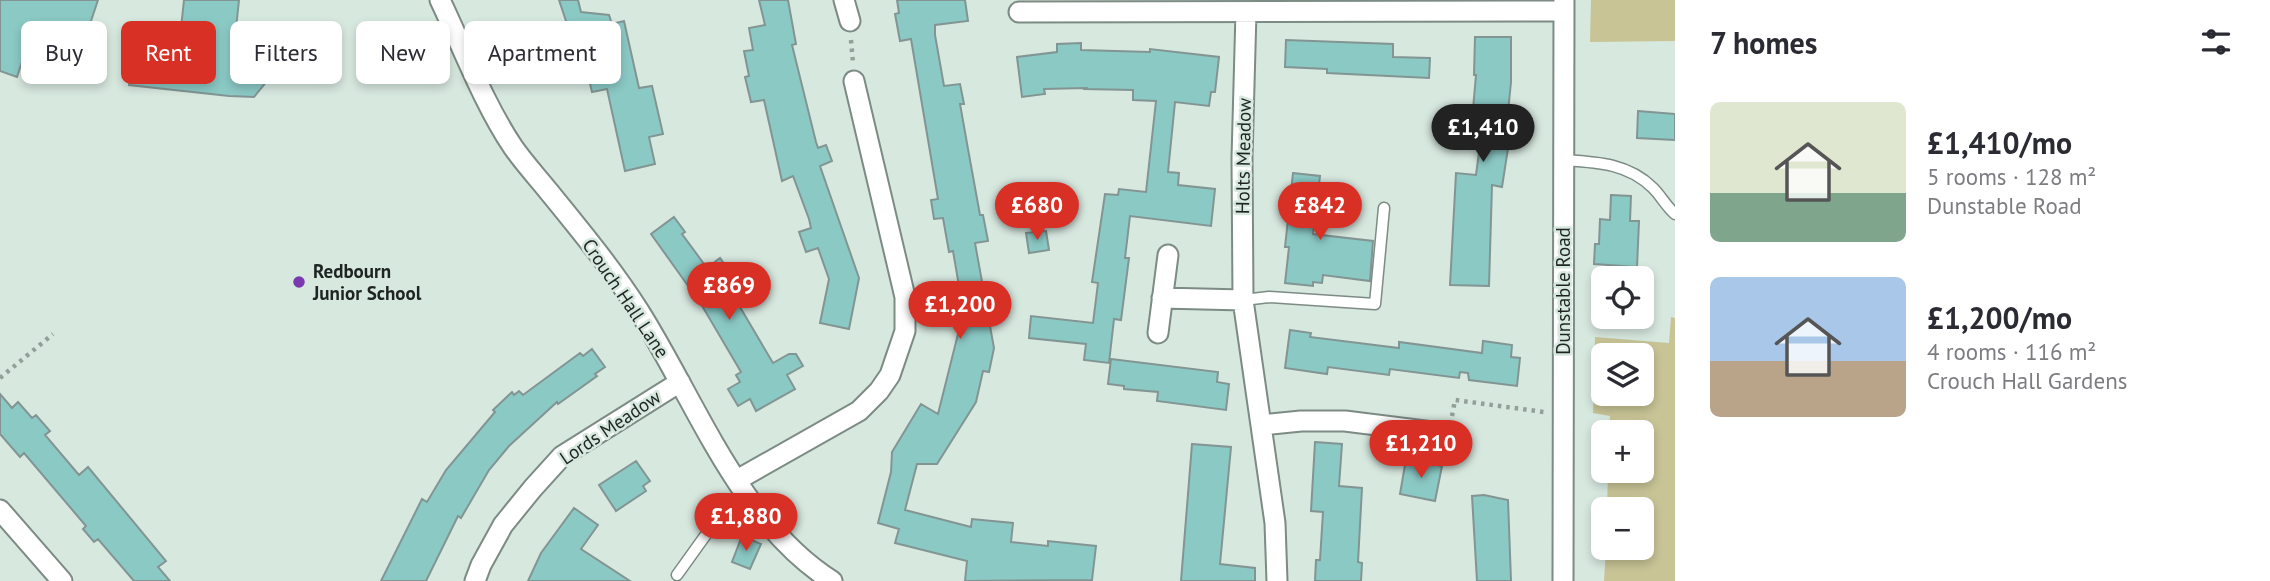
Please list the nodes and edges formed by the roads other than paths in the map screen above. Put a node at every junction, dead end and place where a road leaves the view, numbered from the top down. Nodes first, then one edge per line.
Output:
1 (440, 0) edge
2 (844, 0) edge
3 (1564, 5) edge
4 (1346, 6) edge
5 (1019, 12) dead end
6 (1247, 12) junction
7 (850, 21) road end
8 (854, 82) road end
9 (1563, 160) junction
10 (1384, 208) dead end
11 (1675, 214) edge
12 (1168, 255) dead end
13 (1162, 298) junction
14 (1243, 300) junction
15 (1158, 333) dead end
16 (680, 382) junction
17 (1261, 425) junction
18 (1449, 434) road end
19 (742, 488) junction
20 (0, 510) edge
21 (677, 576) dead end
22 (62, 581) edge
23 (475, 581) edge
24 (832, 581) edge
25 (1277, 581) edge
26 (1563, 581) edge

1 - 16 street, Crouch Hall Lane
2 - 7 street
3 - 4 street
3 - 9 street, Dunstable Road
4 - 6 street
5 - 6 street
6 - 14 street, Holts Meadow
8 - 19 street
9 - 11 lane
9 - 26 street, Dunstable Road
10 - 14 lane
12 - 13 street
13 - 14 street
13 - 15 street
14 - 17 street, Holts Meadow
16 - 19 street, Crouch Hall Lane
16 - 23 street, Lords Meadow
17 - 18 street
17 - 25 street, Holts Meadow
19 - 21 lane
19 - 24 street, Crouch Hall Lane
20 - 22 street

